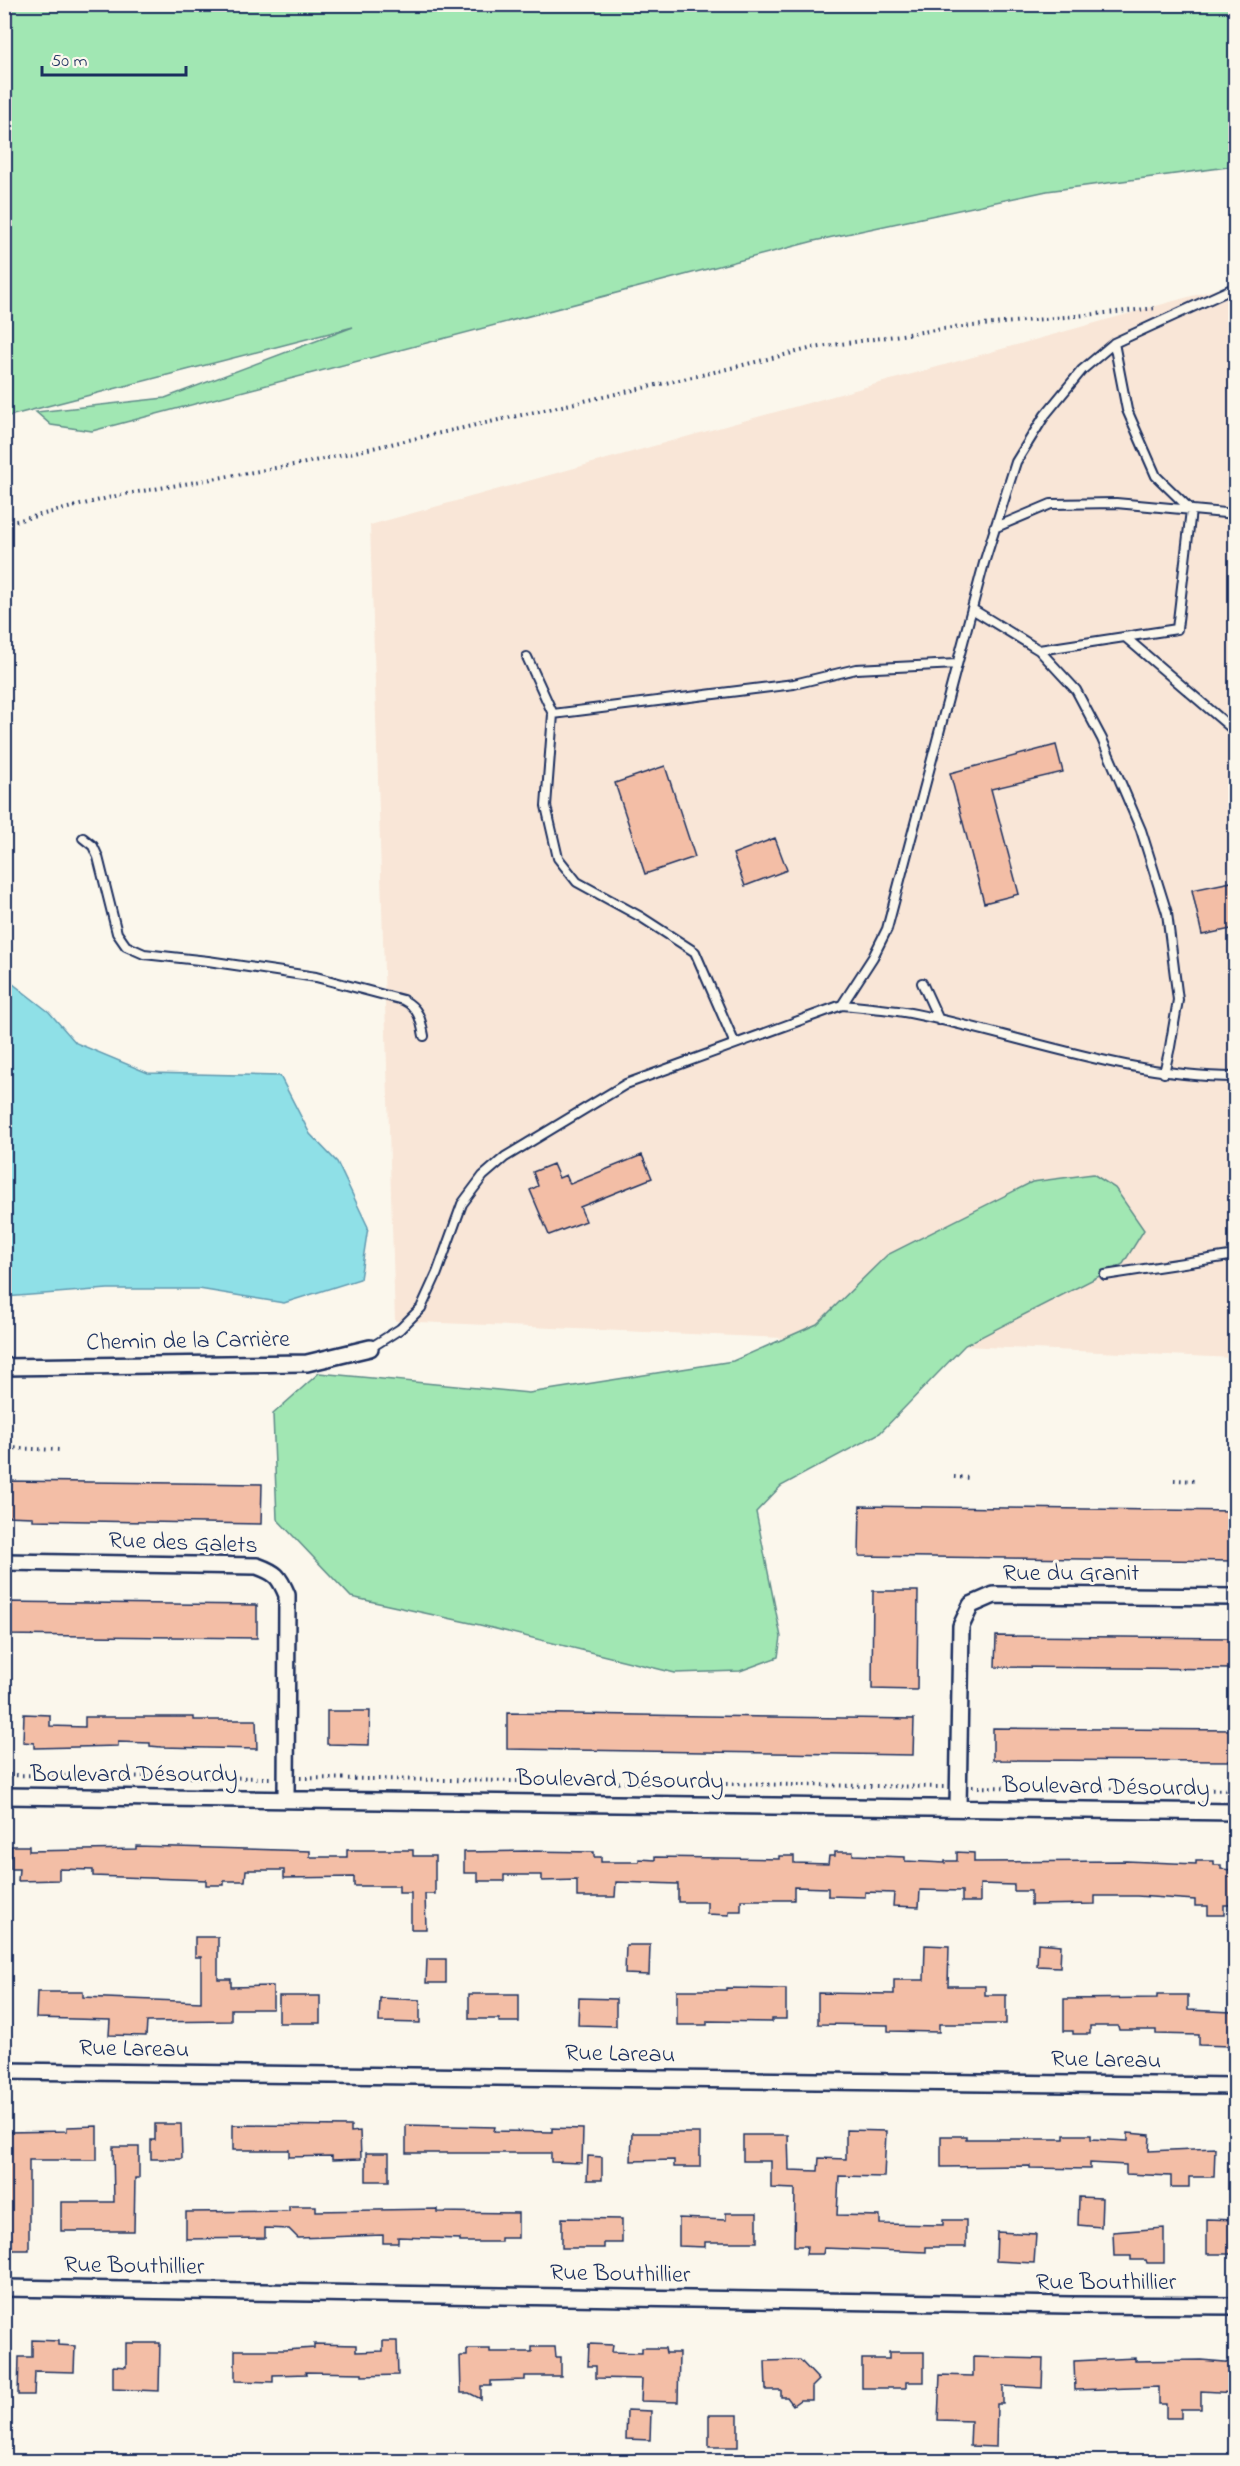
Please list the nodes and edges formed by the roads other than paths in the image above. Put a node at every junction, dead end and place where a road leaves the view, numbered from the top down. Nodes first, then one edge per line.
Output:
1 (1236, 287) edge
2 (1114, 343) junction
3 (1191, 510) junction
4 (1236, 514) edge
5 (994, 528) junction
6 (972, 609) junction
7 (1125, 637) junction
8 (1039, 650) junction
9 (527, 657) dead end
10 (957, 664) junction
11 (553, 714) junction
12 (1236, 732) edge
13 (82, 838) dead end
14 (922, 983) dead end
15 (842, 1005) junction
16 (939, 1020) junction
17 (424, 1036) dead end
18 (735, 1044) junction
19 (1164, 1073) junction
20 (1236, 1077) edge
21 (1236, 1255) edge
22 (1105, 1275) dead end
23 (370, 1348) joint
24 (4, 1367) edge
25 (4, 1562) edge
26 (1236, 1596) edge
27 (4, 1796) edge
28 (286, 1798) junction
29 (958, 1808) junction
30 (1236, 1812) edge
31 (4, 2071) edge
32 (1236, 2086) edge
33 (4, 2288) edge
34 (1236, 2306) edge

1 - 2 lane
2 - 3 lane
2 - 5 lane
3 - 4 lane
3 - 5 lane
3 - 7 lane
5 - 6 lane
6 - 8 lane
6 - 10 lane
7 - 8 lane
7 - 12 lane
8 - 19 lane
9 - 11 lane
10 - 11 lane
10 - 15 lane
11 - 18 lane
13 - 17 lane
14 - 16 lane
15 - 16 lane
15 - 18 lane
16 - 19 lane
18 - 23 lane
19 - 20 lane
21 - 22 lane
23 - 24 street, Chemin de la Carrière
25 - 28 street, Rue des Galets
26 - 29 street, Rue du Granit
27 - 28 street, Boulevard Désourdy
28 - 29 street, Boulevard Désourdy
29 - 30 street, Boulevard Désourdy
31 - 32 street, Rue Lareau
33 - 34 street, Rue Bouthillier

